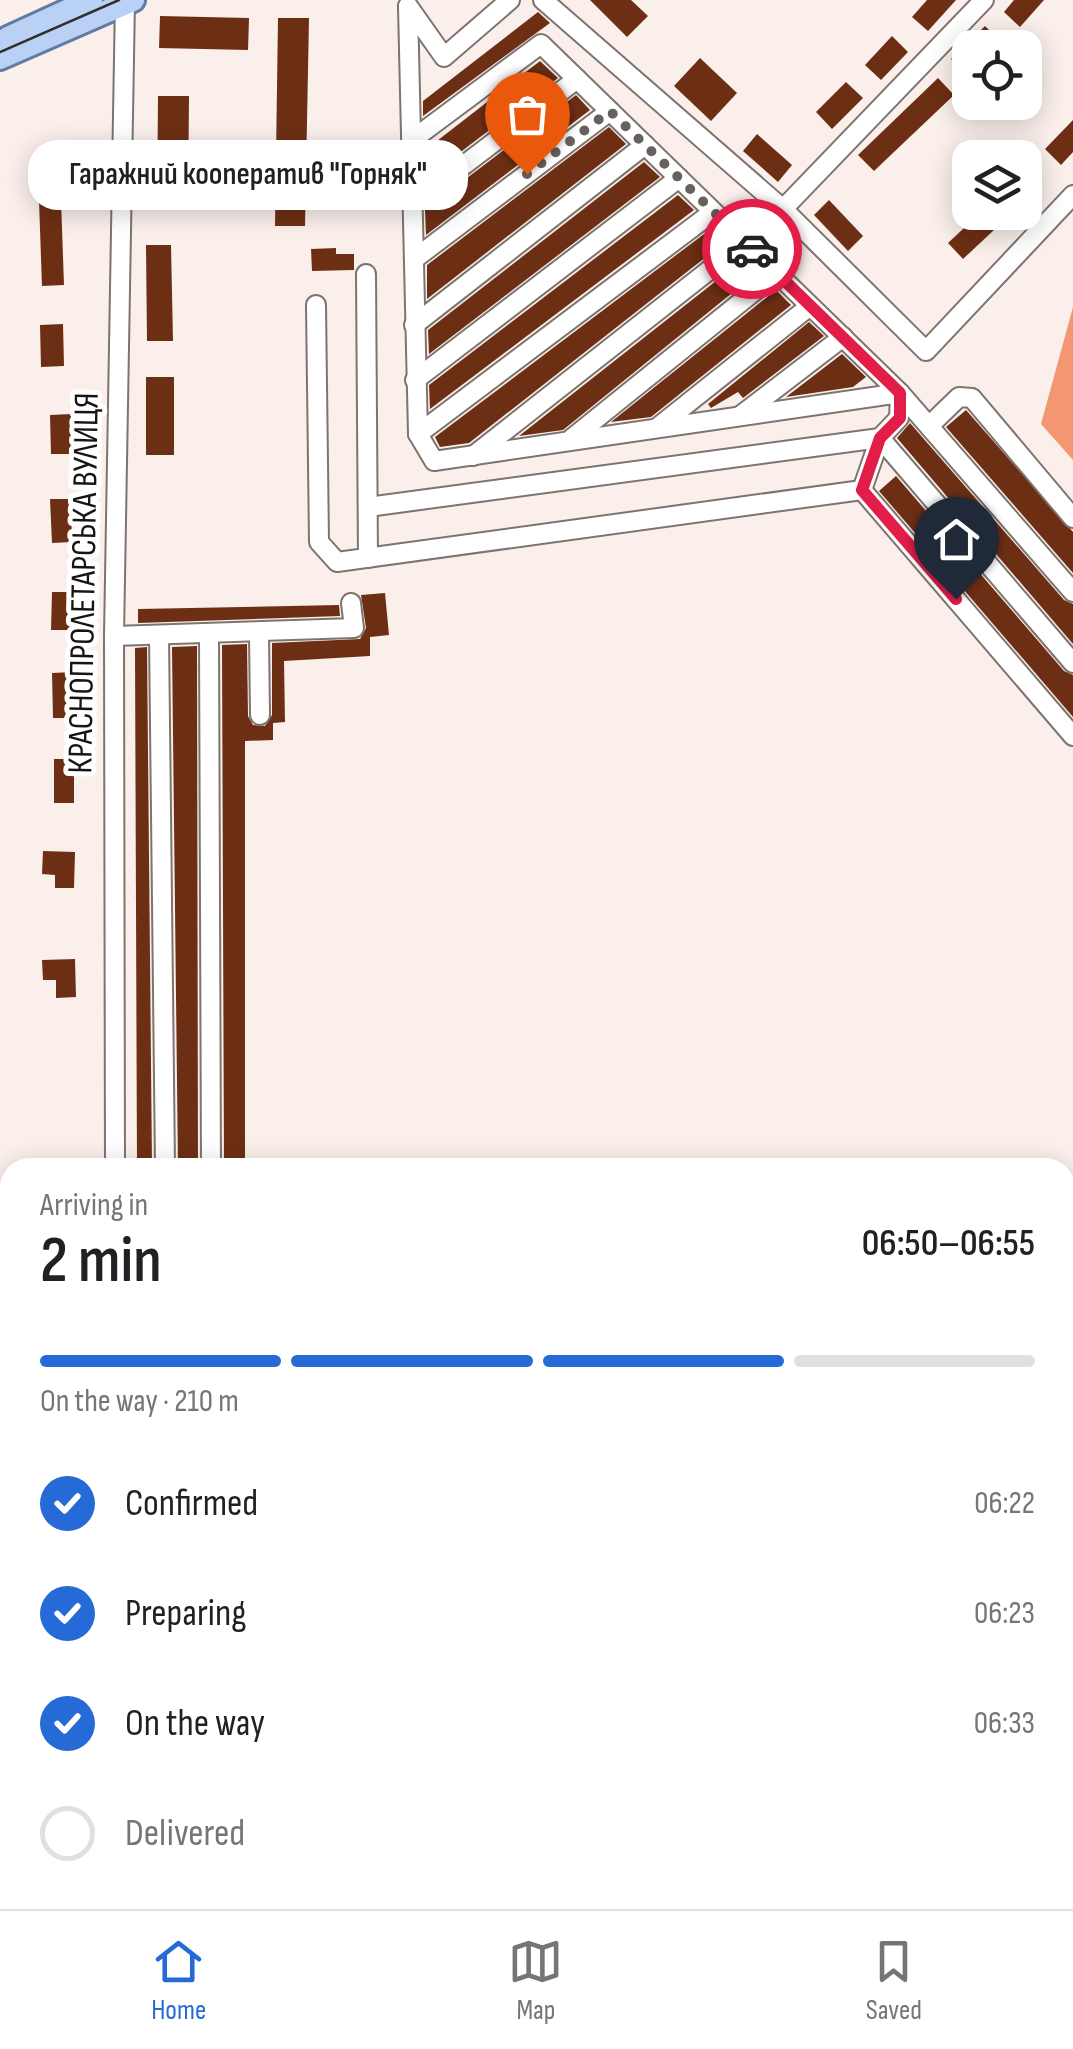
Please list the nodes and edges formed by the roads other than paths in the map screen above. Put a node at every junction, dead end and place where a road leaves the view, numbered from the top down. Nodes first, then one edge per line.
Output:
1 (91, 0) edge
2 (510, 0) edge
3 (543, 0) edge
4 (984, 0) edge
5 (128, 1) edge
6 (407, 3) edge
7 (0, 42) edge
8 (0, 58) edge
9 (577, 79) junction
10 (610, 111) junction
11 (412, 140) junction
12 (645, 145) junction
13 (678, 178) junction
14 (1073, 195) edge
15 (414, 204) junction
16 (783, 209) junction
17 (714, 212) junction
18 (745, 242) junction
19 (417, 257) junction
20 (777, 273) junction
21 (366, 274) dead end
22 (316, 305) dead end
23 (810, 306) junction
24 (414, 324) junction
25 (843, 337) junction
26 (416, 380) junction
27 (900, 393) junction
28 (738, 417) junction
29 (929, 426) junction
30 (655, 430) junction
31 (418, 434) junction
32 (880, 438) junction
33 (568, 442) junction
34 (473, 456) junction
35 (862, 490) junction
36 (368, 507) junction
37 (1073, 518) edge
38 (368, 558) junction
39 (1073, 592) edge
40 (351, 604) dead end
41 (259, 634) junction
42 (159, 635) junction
43 (209, 635) junction
44 (114, 636) junction
45 (1073, 663) edge
46 (260, 716) dead end
47 (1073, 736) edge
48 (115, 1158) edge
49 (164, 1158) edge
50 (212, 1158) edge

1 - 7 main road
2 - 6 street
3 - 16 street
4 - 16 street
5 - 8 main road
5 - 44 street, КРАСНОПРОЛЕТАРСЬКА ВУЛИЦЯ
6 - 11 street
9 - 10 street
9 - 11 street
9 - 15 street
10 - 12 street
10 - 19 street
11 - 15 street
12 - 13 street
12 - 24 street
13 - 17 street
13 - 26 street
14 - 16 street
15 - 19 street
17 - 18 street
17 - 31 street
18 - 20 street
18 - 34 street
19 - 24 street
20 - 23 street
20 - 33 street
21 - 36 street
22 - 38 street
23 - 25 street
23 - 30 street
24 - 26 street
25 - 27 street
25 - 28 street
26 - 31 street
27 - 28 street
27 - 29 street
27 - 32 street
28 - 30 street
29 - 37 street
29 - 39 street
30 - 33 street
31 - 34 street
32 - 35 street
32 - 36 street
32 - 45 street
33 - 34 street
35 - 38 street
35 - 47 street
36 - 38 street
40 - 41 street
41 - 43 street
41 - 46 street
42 - 43 street
42 - 44 street
42 - 49 street
43 - 50 street
44 - 48 street, КРАСНОПРОЛЕТАРСЬКА ВУЛИЦЯ

